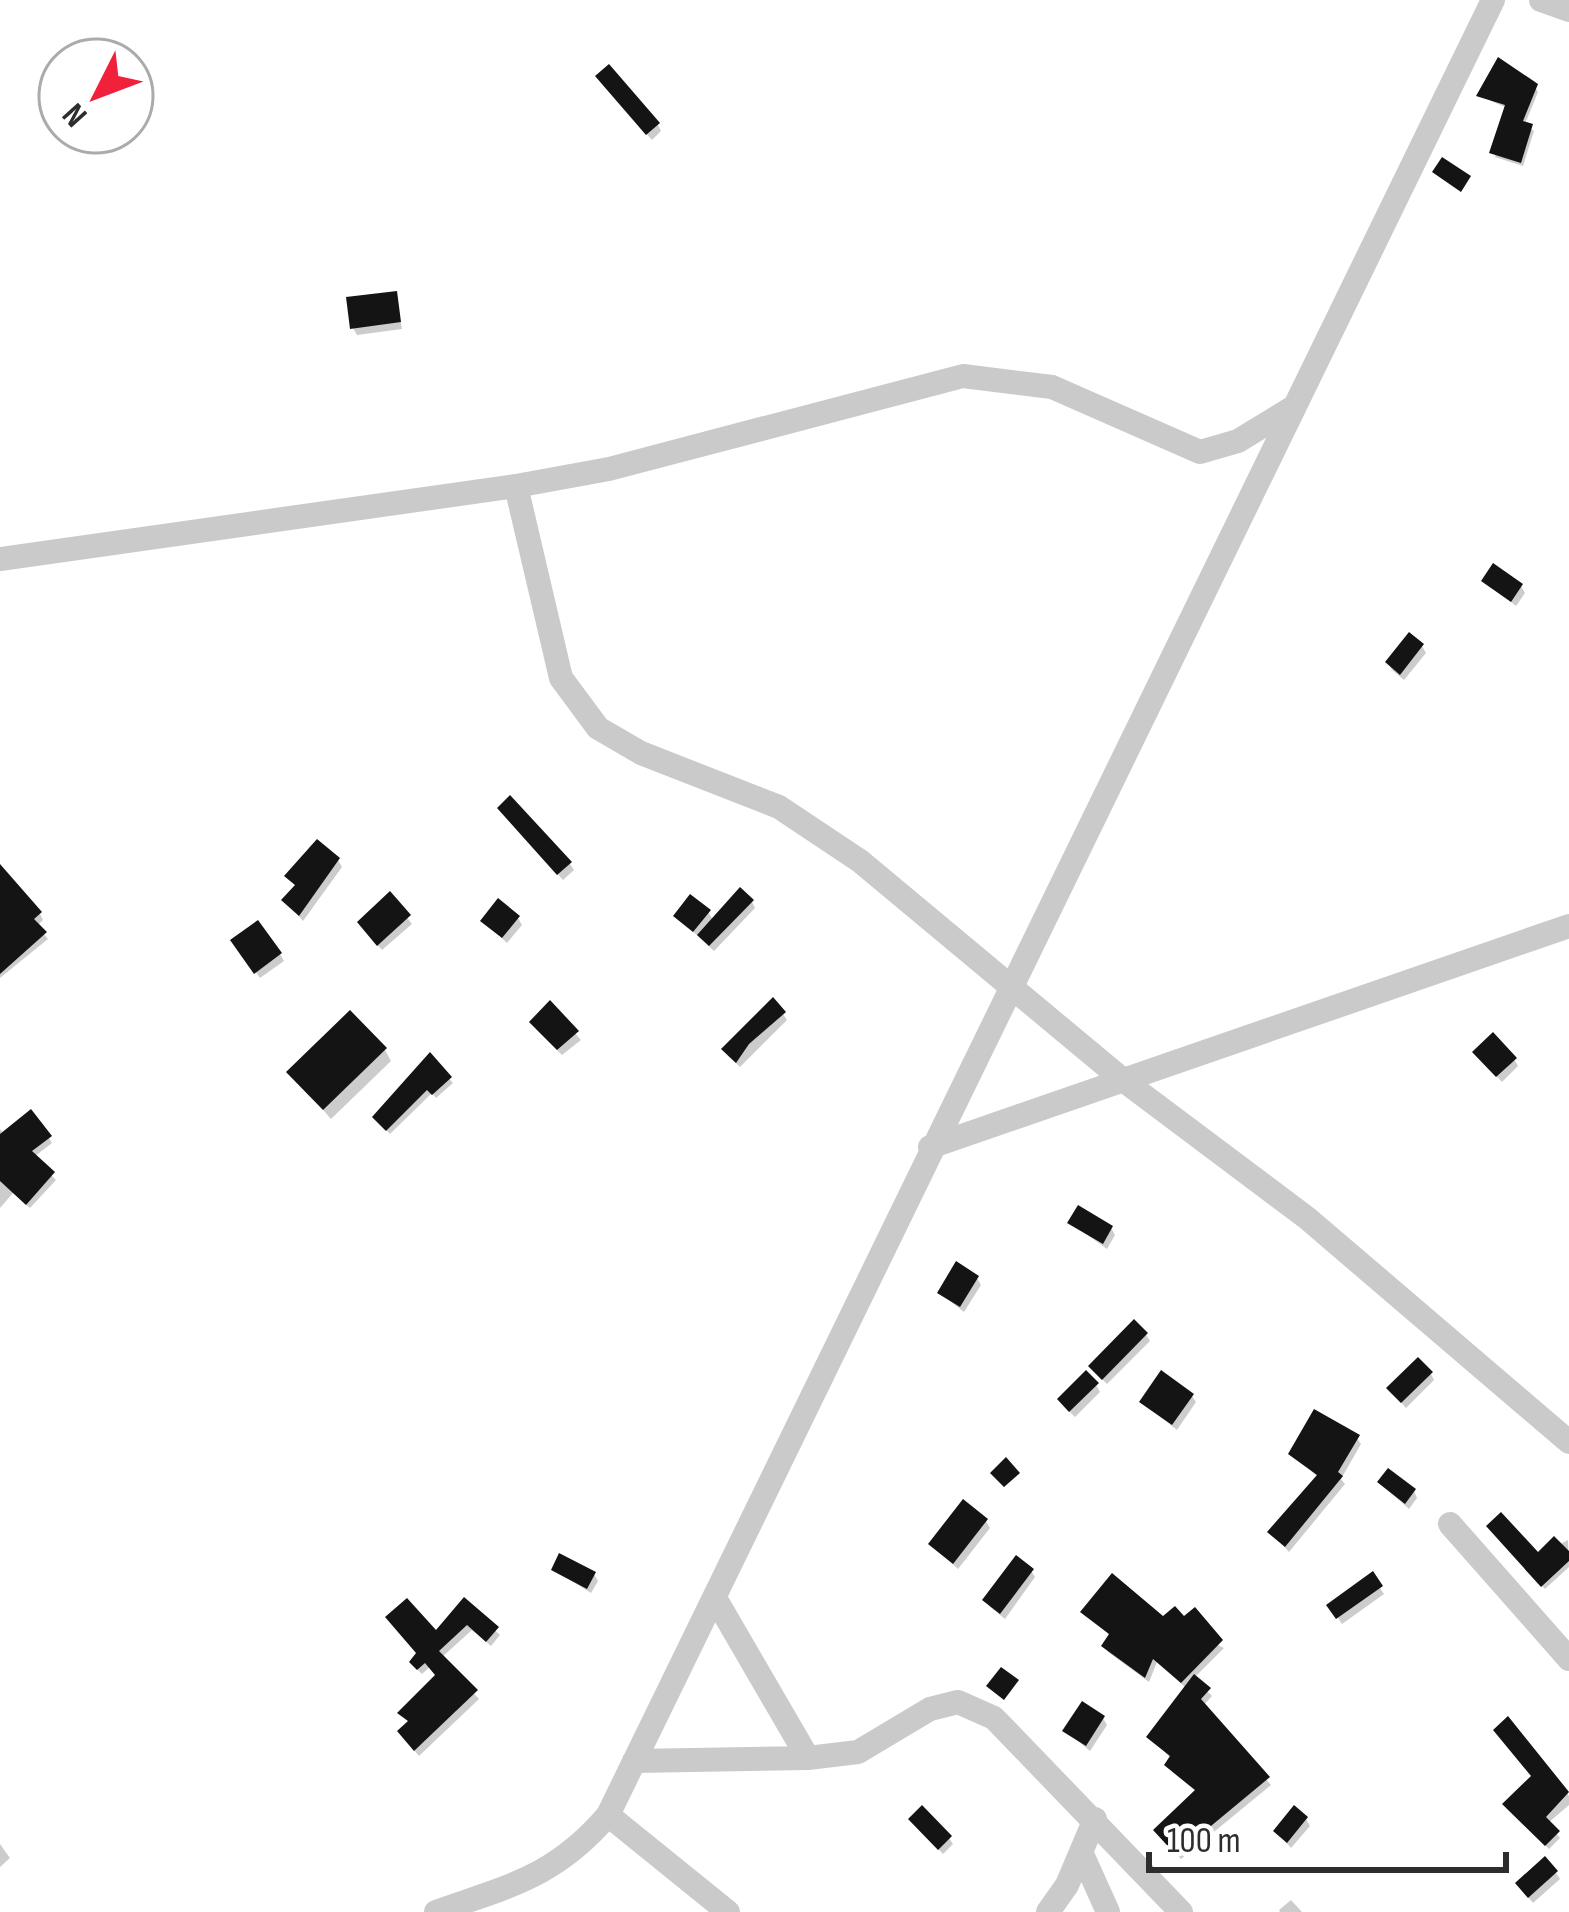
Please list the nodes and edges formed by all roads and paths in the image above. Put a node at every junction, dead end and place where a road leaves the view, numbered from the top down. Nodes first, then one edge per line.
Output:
1 (1493, 0) edge
2 (1541, 0) edge
3 (1569, 10) edge
4 (1293, 408) junction
5 (516, 486) junction
6 (0, 559) edge
7 (1569, 926) edge
8 (1009, 986) junction
9 (1123, 1080) junction
10 (930, 1147) junction
11 (1569, 1442) edge
12 (1450, 1524) dead end
13 (715, 1598) junction
14 (1569, 1659) edge
15 (808, 1758) junction
16 (634, 1761) junction
17 (608, 1814) junction
18 (1095, 1820) junction
19 (1081, 1852) junction
20 (436, 1912) edge
21 (728, 1912) edge
22 (1048, 1912) edge
23 (1108, 1912) edge
24 (1181, 1912) edge

1 - 4 street
2 - 3 street
4 - 5 street
4 - 8 street
5 - 6 street
5 - 8 street
7 - 9 street
8 - 9 street
8 - 10 street
9 - 10 street
9 - 11 street
10 - 13 street
12 - 14 street
13 - 15 street
13 - 16 street
15 - 16 street
15 - 18 street
16 - 17 street
17 - 20 street
17 - 21 street
18 - 19 street
18 - 24 street
19 - 22 street
19 - 23 street

